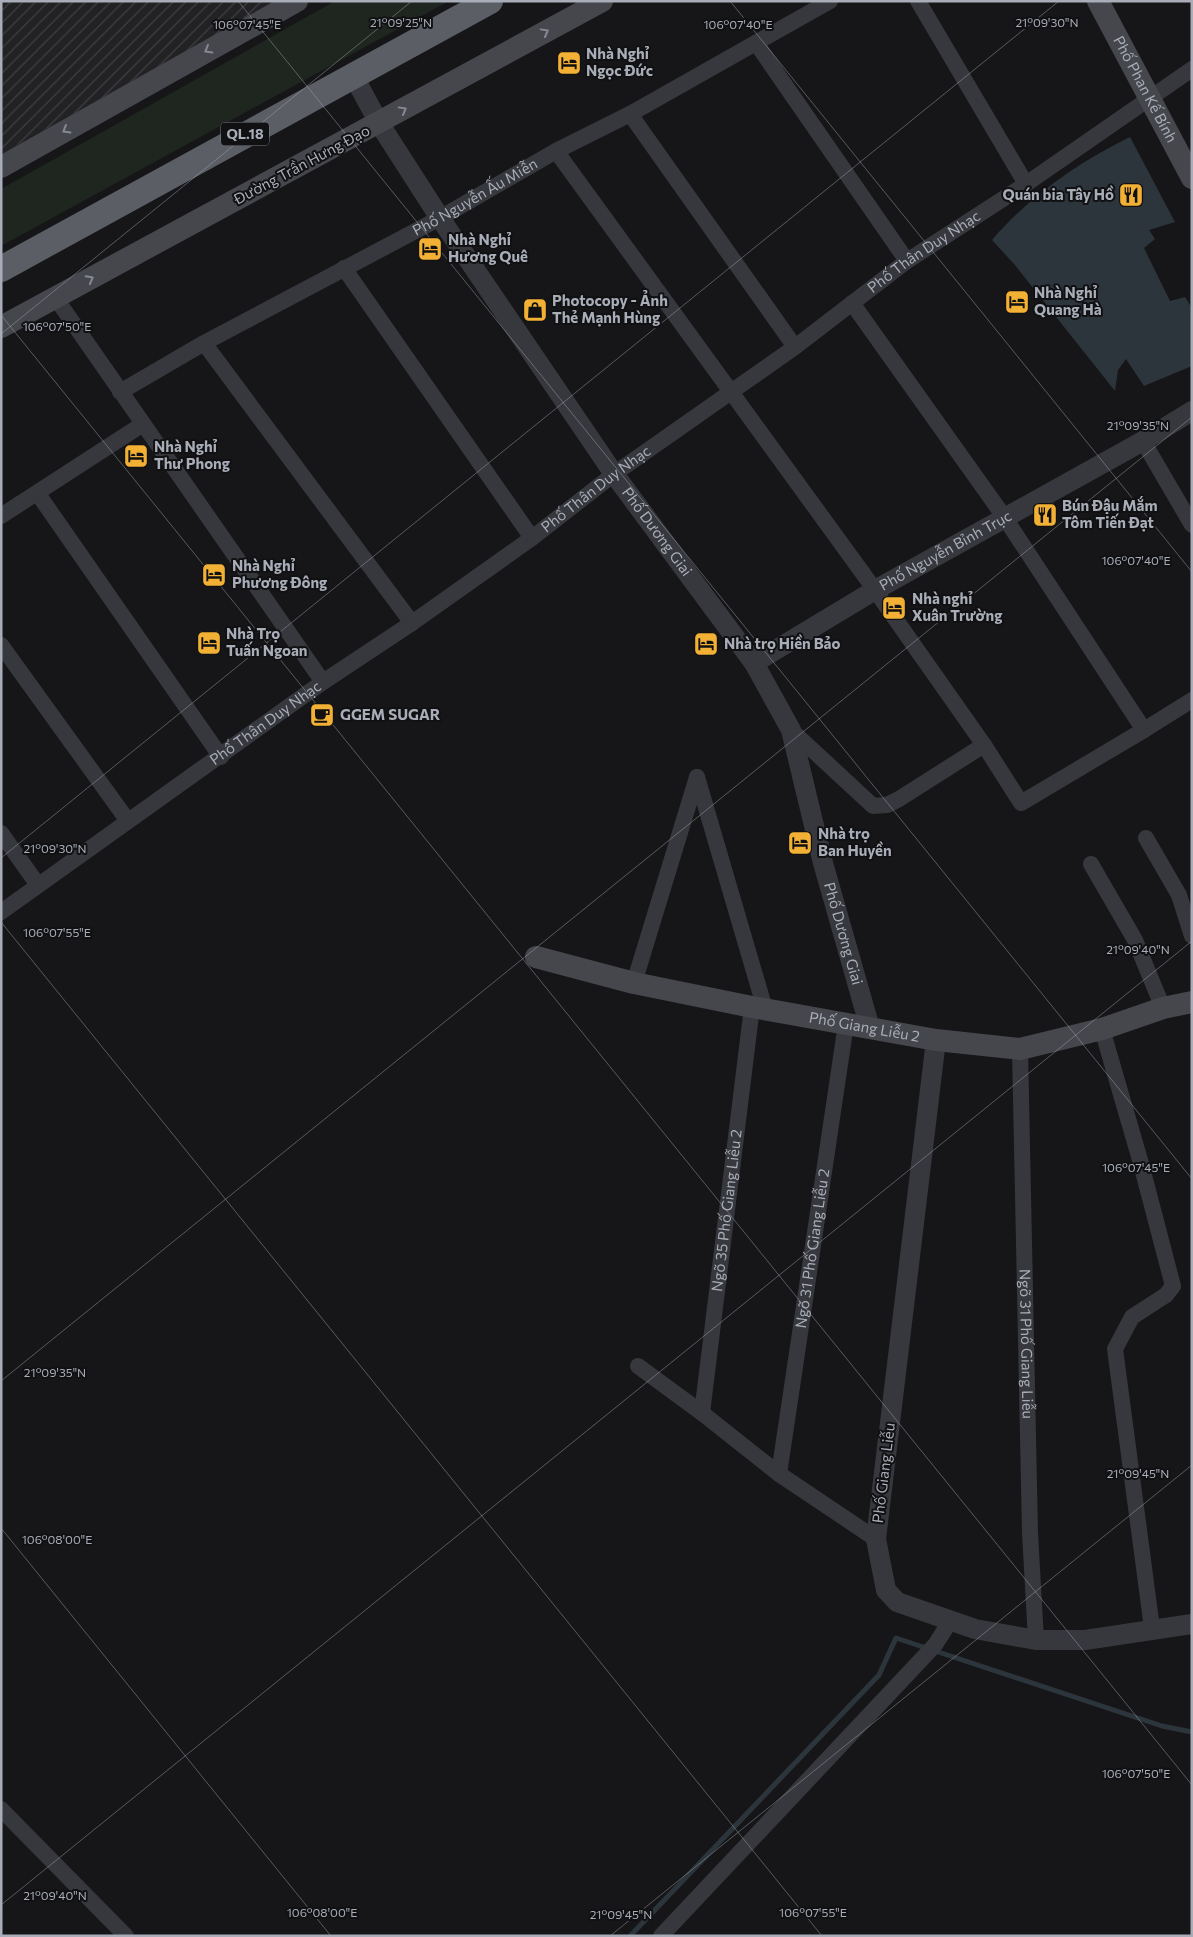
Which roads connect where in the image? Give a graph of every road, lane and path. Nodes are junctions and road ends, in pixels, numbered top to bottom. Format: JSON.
{"nodes":[{"id":1,"x":297,"y":1,"type":"edge"},
{"id":2,"x":490,"y":1,"type":"edge"},
{"id":3,"x":602,"y":1,"type":"edge"},
{"id":4,"x":830,"y":1,"type":"edge"},
{"id":5,"x":918,"y":1,"type":"edge"},
{"id":6,"x":1098,"y":1,"type":"edge"},
{"id":7,"x":756,"y":43,"type":"junction"},
{"id":8,"x":1192,"y":69,"type":"edge"},
{"id":9,"x":353,"y":75,"type":"junction"},
{"id":10,"x":1150,"y":97,"type":"junction"},
{"id":11,"x":630,"y":114,"type":"junction"},
{"id":12,"x":379,"y":123,"type":"junction"},
{"id":13,"x":556,"y":151,"type":"junction"},
{"id":14,"x":1,"y":167,"type":"edge"},
{"id":15,"x":1192,"y":178,"type":"edge"},
{"id":16,"x":1026,"y":184,"type":"junction"},
{"id":17,"x":440,"y":218,"type":"junction"},
{"id":18,"x":907,"y":261,"type":"junction"},
{"id":19,"x":1,"y":268,"type":"edge"},
{"id":20,"x":344,"y":268,"type":"junction"},
{"id":21,"x":55,"y":297,"type":"junction"},
{"id":22,"x":852,"y":302,"type":"junction"},
{"id":23,"x":1,"y":327,"type":"edge"},
{"id":24,"x":204,"y":343,"type":"junction"},
{"id":25,"x":795,"y":347,"type":"junction"},
{"id":26,"x":732,"y":391,"type":"junction"},
{"id":27,"x":120,"y":392,"type":"junction"},
{"id":28,"x":1192,"y":410,"type":"edge"},
{"id":29,"x":143,"y":424,"type":"junction"},
{"id":30,"x":1143,"y":440,"type":"junction"},
{"id":31,"x":614,"y":474,"type":"junction"},
{"id":32,"x":38,"y":494,"type":"junction"},
{"id":33,"x":1,"y":516,"type":"edge"},
{"id":34,"x":1005,"y":518,"type":"junction"},
{"id":35,"x":1192,"y":524,"type":"edge"},
{"id":36,"x":532,"y":538,"type":"junction"},
{"id":37,"x":875,"y":590,"type":"junction"},
{"id":38,"x":412,"y":623,"type":"junction"},
{"id":39,"x":1,"y":645,"type":"edge"},
{"id":40,"x":754,"y":662,"type":"junction"},
{"id":41,"x":323,"y":682,"type":"junction"},
{"id":42,"x":1192,"y":700,"type":"edge"},
{"id":43,"x":791,"y":730,"type":"junction"},
{"id":44,"x":1144,"y":730,"type":"junction"},
{"id":45,"x":984,"y":745,"type":"junction"},
{"id":46,"x":221,"y":757,"type":"junction"},
{"id":47,"x":128,"y":821,"type":"junction"},
{"id":48,"x":1,"y":833,"type":"edge"},
{"id":49,"x":1146,"y":838,"type":"dead end"},
{"id":50,"x":1091,"y":864,"type":"dead end"},
{"id":51,"x":38,"y":885,"type":"junction"},
{"id":52,"x":1,"y":912,"type":"edge"},
{"id":53,"x":1192,"y":936,"type":"edge"},
{"id":54,"x":536,"y":957,"type":"dead end"},
{"id":55,"x":634,"y":983,"type":"junction"},
{"id":56,"x":1191,"y":1006,"type":"edge"},
{"id":57,"x":758,"y":1008,"type":"junction"},
{"id":58,"x":1162,"y":1008,"type":"junction"},
{"id":59,"x":846,"y":1024,"type":"junction"},
{"id":60,"x":870,"y":1028,"type":"junction"},
{"id":61,"x":1102,"y":1029,"type":"junction"},
{"id":62,"x":936,"y":1040,"type":"junction"},
{"id":63,"x":1020,"y":1049,"type":"junction"},
{"id":64,"x":638,"y":1366,"type":"dead end"},
{"id":65,"x":702,"y":1413,"type":"junction"},
{"id":66,"x":779,"y":1474,"type":"junction"},
{"id":67,"x":876,"y":1540,"type":"junction"},
{"id":68,"x":951,"y":1620,"type":"junction"},
{"id":69,"x":1192,"y":1624,"type":"edge"},
{"id":70,"x":1152,"y":1628,"type":"junction"},
{"id":71,"x":1036,"y":1640,"type":"junction"},
{"id":72,"x":1,"y":1809,"type":"edge"},
{"id":73,"x":126,"y":1936,"type":"edge"},
{"id":74,"x":661,"y":1936,"type":"edge"}],
"edges":[{"from":1,"to":14,"type":"main road","one_way":true},
{"from":2,"to":9,"type":"highway","number":"QL.18"},
{"from":12,"to":3,"type":"main road","name":"Đường Trần Hưng Đạo","one_way":true},
{"from":4,"to":7,"type":"street","name":"Phố Nguyễn Ấu Miễn"},
{"from":5,"to":16,"type":"street"},
{"from":6,"to":10,"type":"main road","name":"Phố Phan Kế Bính"},
{"from":7,"to":11,"type":"street","name":"Phố Nguyễn Ấu Miễn"},
{"from":7,"to":18,"type":"street"},
{"from":8,"to":10,"type":"street","name":"Phố Thân Duy Nhạc"},
{"from":9,"to":12,"type":"street","name":"Phố Dương Giai"},
{"from":9,"to":19,"type":"highway","number":"QL.18"},
{"from":10,"to":15,"type":"main road","name":"Phố Phan Kế Bính"},
{"from":10,"to":16,"type":"street","name":"Phố Thân Duy Nhạc"},
{"from":11,"to":13,"type":"street","name":"Phố Nguyễn Ấu Miễn"},
{"from":11,"to":25,"type":"street"},
{"from":12,"to":17,"type":"street","name":"Phố Dương Giai"},
{"from":21,"to":12,"type":"main road","name":"Đường Trần Hưng Đạo","one_way":true},
{"from":13,"to":17,"type":"street","name":"Phố Nguyễn Ấu Miễn"},
{"from":13,"to":26,"type":"street"},
{"from":16,"to":18,"type":"street","name":"Phố Thân Duy Nhạc"},
{"from":17,"to":20,"type":"street","name":"Phố Nguyễn Ấu Miễn"},
{"from":17,"to":31,"type":"street","name":"Phố Dương Giai"},
{"from":18,"to":22,"type":"street","name":"Phố Thân Duy Nhạc"},
{"from":20,"to":24,"type":"street","name":"Phố Nguyễn Ấu Miễn"},
{"from":20,"to":36,"type":"street"},
{"from":21,"to":23,"type":"main road","name":"Đường Trần Hưng Đạo"},
{"from":21,"to":27,"type":"street"},
{"from":22,"to":25,"type":"street","name":"Phố Thân Duy Nhạc"},
{"from":22,"to":34,"type":"street"},
{"from":24,"to":27,"type":"street","name":"Phố Nguyễn Ấu Miễn"},
{"from":24,"to":38,"type":"street"},
{"from":25,"to":26,"type":"street","name":"Phố Thân Duy Nhạc"},
{"from":26,"to":31,"type":"street","name":"Phố Thân Duy Nhạc"},
{"from":26,"to":37,"type":"street"},
{"from":27,"to":29,"type":"street"},
{"from":28,"to":30,"type":"street","name":"Phố Nguyễn Bỉnh Trục"},
{"from":29,"to":32,"type":"street"},
{"from":29,"to":41,"type":"street"},
{"from":30,"to":34,"type":"street","name":"Phố Nguyễn Bỉnh Trục"},
{"from":30,"to":35,"type":"street"},
{"from":31,"to":36,"type":"street","name":"Phố Thân Duy Nhạc"},
{"from":31,"to":40,"type":"street","name":"Phố Dương Giai"},
{"from":32,"to":33,"type":"street"},
{"from":32,"to":46,"type":"street"},
{"from":34,"to":37,"type":"street","name":"Phố Nguyễn Bỉnh Trục"},
{"from":34,"to":44,"type":"street"},
{"from":36,"to":38,"type":"street","name":"Phố Thân Duy Nhạc"},
{"from":37,"to":40,"type":"street","name":"Phố Nguyễn Bỉnh Trục"},
{"from":37,"to":45,"type":"street"},
{"from":38,"to":41,"type":"street","name":"Phố Thân Duy Nhạc"},
{"from":39,"to":47,"type":"street"},
{"from":40,"to":43,"type":"street","name":"Phố Dương Giai"},
{"from":41,"to":46,"type":"street","name":"Phố Thân Duy Nhạc"},
{"from":42,"to":44,"type":"street"},
{"from":43,"to":45,"type":"street"},
{"from":43,"to":60,"type":"street","name":"Phố Dương Giai"},
{"from":44,"to":45,"type":"street"},
{"from":46,"to":47,"type":"street","name":"Phố Thân Duy Nhạc"},
{"from":47,"to":51,"type":"street","name":"Phố Thân Duy Nhạc"},
{"from":48,"to":51,"type":"street"},
{"from":49,"to":53,"type":"street"},
{"from":50,"to":58,"type":"street"},
{"from":51,"to":52,"type":"street","name":"Phố Thân Duy Nhạc"},
{"from":54,"to":55,"type":"main road","name":"Phố Giang Liễu 2"},
{"from":55,"to":57,"type":"main road","name":"Phố Giang Liễu 2"},
{"from":55,"to":57,"type":"street"},
{"from":56,"to":58,"type":"main road","name":"Phố Giang Liễu 2"},
{"from":57,"to":59,"type":"main road","name":"Phố Giang Liễu 2"},
{"from":57,"to":65,"type":"street","name":"Ngõ 35 Phố Giang Liễu 2"},
{"from":58,"to":61,"type":"main road","name":"Phố Giang Liễu 2"},
{"from":59,"to":60,"type":"main road","name":"Phố Giang Liễu 2"},
{"from":59,"to":66,"type":"street","name":"Ngõ 31 Phố Giang Liễu 2"},
{"from":60,"to":62,"type":"main road","name":"Phố Giang Liễu 2"},
{"from":61,"to":63,"type":"main road","name":"Phố Giang Liễu 2"},
{"from":61,"to":70,"type":"street"},
{"from":62,"to":63,"type":"main road","name":"Phố Giang Liễu 2"},
{"from":62,"to":67,"type":"street","name":"Phố Giang Liễu"},
{"from":63,"to":71,"type":"street","name":"Ngõ 31 Phố Giang Liễu"},
{"from":64,"to":65,"type":"street"},
{"from":65,"to":66,"type":"street"},
{"from":66,"to":67,"type":"street"},
{"from":67,"to":68,"type":"street","name":"Phố Giang Liễu"},
{"from":68,"to":71,"type":"street","name":"Phố Giang Liễu"},
{"from":68,"to":74,"type":"street"},
{"from":69,"to":70,"type":"street","name":"Phố Giang Liễu"},
{"from":70,"to":71,"type":"street","name":"Phố Giang Liễu"},
{"from":72,"to":73,"type":"street"}]}
